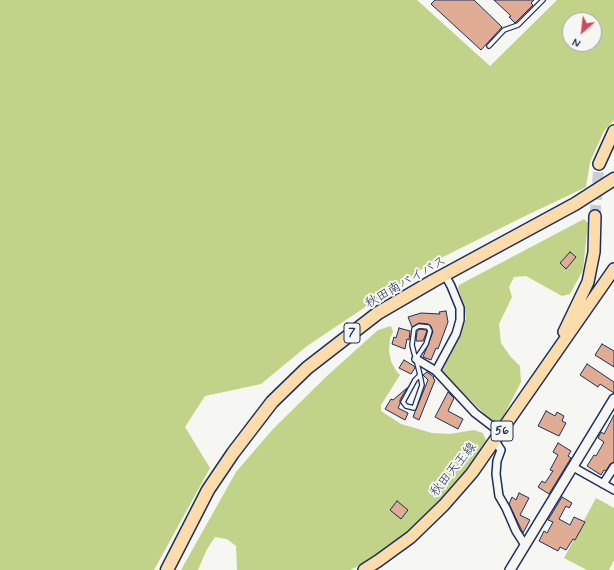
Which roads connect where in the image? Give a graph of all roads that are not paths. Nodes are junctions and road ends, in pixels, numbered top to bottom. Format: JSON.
{"nodes":[{"id":1,"x":543,"y":0,"type":"edge"},
{"id":2,"x":489,"y":46,"type":"dead end"},
{"id":3,"x":614,"y":131,"type":"edge"},
{"id":4,"x":599,"y":164,"type":"tunnel mouth"},
{"id":5,"x":614,"y":179,"type":"edge"},
{"id":6,"x":614,"y":188,"type":"edge"},
{"id":7,"x":575,"y":204,"type":"junction"},
{"id":8,"x":595,"y":216,"type":"tunnel mouth"},
{"id":9,"x":614,"y":269,"type":"edge"},
{"id":10,"x":445,"y":275,"type":"junction"},
{"id":11,"x":416,"y":359,"type":"junction"},
{"id":12,"x":548,"y":365,"type":"junction"},
{"id":13,"x":436,"y":371,"type":"junction"},
{"id":14,"x":420,"y":375,"type":"junction"},
{"id":15,"x":614,"y":400,"type":"edge"},
{"id":16,"x":498,"y":437,"type":"junction"},
{"id":17,"x":573,"y":466,"type":"junction"},
{"id":18,"x":614,"y":467,"type":"edge"},
{"id":19,"x":603,"y":484,"type":"junction"},
{"id":20,"x":614,"y":490,"type":"edge"},
{"id":21,"x":525,"y":545,"type":"junction"},
{"id":22,"x":167,"y":570,"type":"edge"},
{"id":23,"x":364,"y":570,"type":"edge"},
{"id":24,"x":510,"y":570,"type":"edge"}],
"edges":[{"from":1,"to":2,"type":"lane"},
{"from":3,"to":4,"type":"main road"},
{"from":5,"to":7,"type":"highway","name":"秋田南バイパス","number":"7"},
{"from":6,"to":7,"type":"highway"},
{"from":7,"to":10,"type":"highway","name":"秋田南バイパス","number":"7"},
{"from":8,"to":12,"type":"main road"},
{"from":9,"to":12,"type":"main road","name":"秋田天王線","number":"56"},
{"from":10,"to":13,"type":"street"},
{"from":10,"to":22,"type":"highway","name":"秋田南バイパス","number":"7"},
{"from":11,"to":11,"type":"lane"},
{"from":11,"to":13,"type":"street"},
{"from":11,"to":14,"type":"lane"},
{"from":12,"to":16,"type":"main road","name":"秋田天王線","number":"56"},
{"from":13,"to":16,"type":"street"},
{"from":14,"to":14,"type":"lane"},
{"from":15,"to":17,"type":"street"},
{"from":16,"to":21,"type":"street"},
{"from":16,"to":23,"type":"main road","name":"秋田天王線","number":"56"},
{"from":17,"to":19,"type":"street"},
{"from":17,"to":21,"type":"street"},
{"from":18,"to":19,"type":"street"},
{"from":19,"to":20,"type":"street"},
{"from":21,"to":24,"type":"street"}]}
